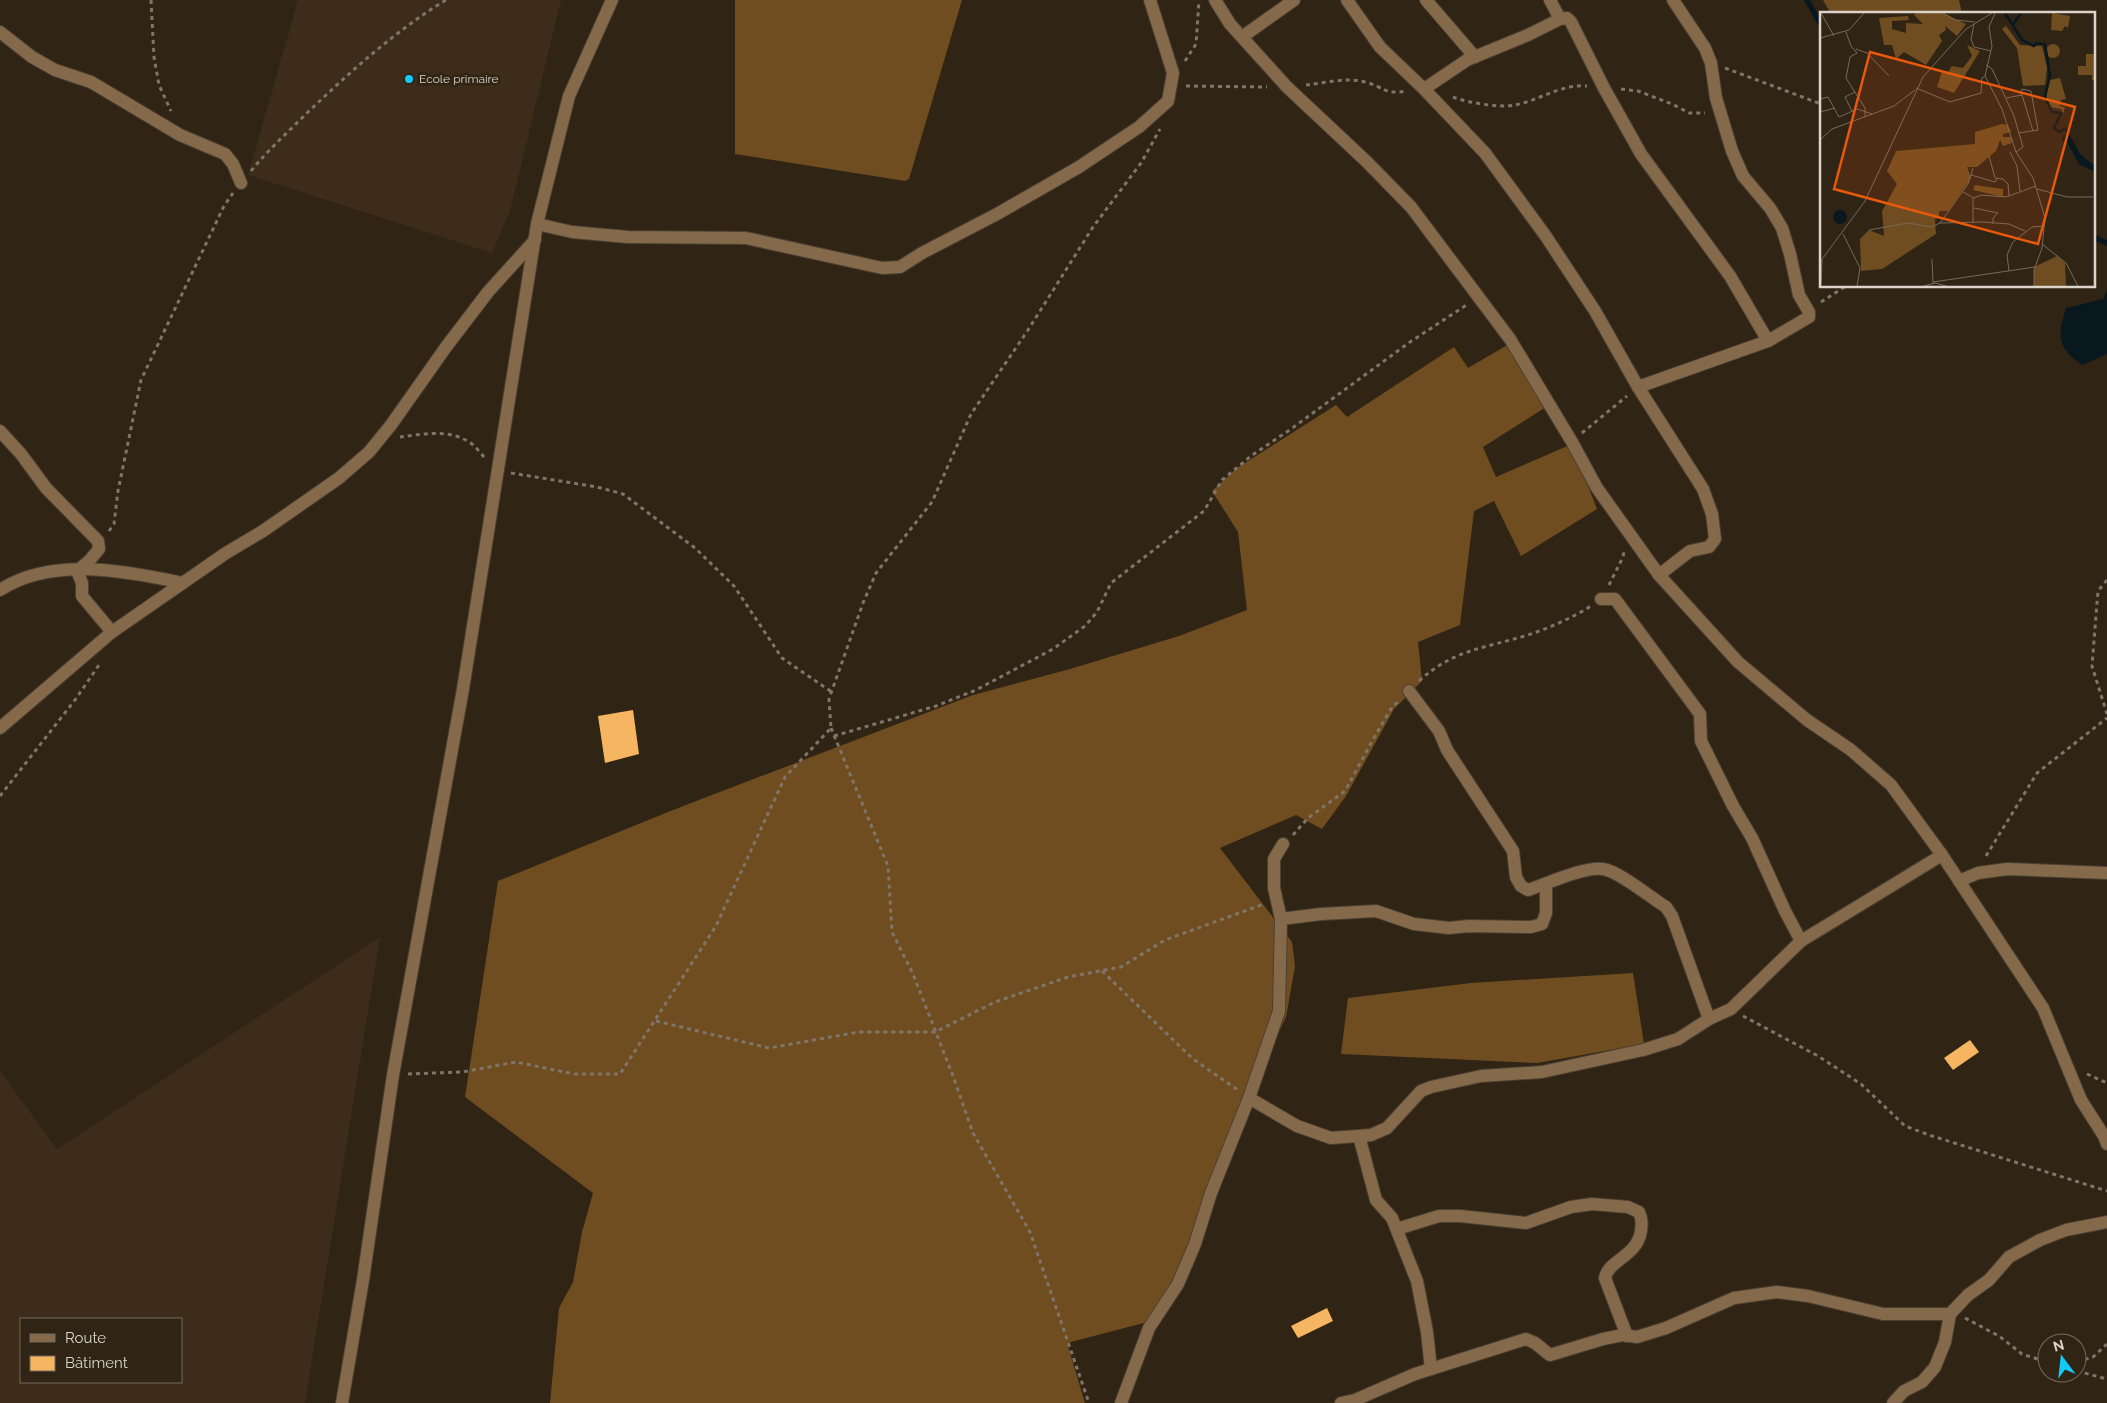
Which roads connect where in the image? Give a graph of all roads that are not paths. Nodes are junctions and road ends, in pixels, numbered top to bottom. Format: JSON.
{"nodes":[{"id":1,"x":612,"y":0,"type":"edge"},
{"id":2,"x":1150,"y":0,"type":"edge"},
{"id":3,"x":1215,"y":0,"type":"edge"},
{"id":4,"x":1294,"y":0,"type":"edge"},
{"id":5,"x":1347,"y":0,"type":"edge"},
{"id":6,"x":1426,"y":0,"type":"edge"},
{"id":7,"x":1550,"y":0,"type":"edge"},
{"id":8,"x":1673,"y":0,"type":"edge"},
{"id":9,"x":1560,"y":19,"type":"junction"},
{"id":10,"x":0,"y":32,"type":"edge"},
{"id":11,"x":1242,"y":37,"type":"junction"},
{"id":12,"x":1474,"y":57,"type":"junction"},
{"id":13,"x":1424,"y":89,"type":"junction"},
{"id":14,"x":241,"y":183,"type":"road end"},
{"id":15,"x":537,"y":224,"type":"junction"},
{"id":16,"x":535,"y":240,"type":"junction"},
{"id":17,"x":1768,"y":341,"type":"junction"},
{"id":18,"x":1638,"y":388,"type":"junction"},
{"id":19,"x":0,"y":431,"type":"edge"},
{"id":20,"x":77,"y":571,"type":"junction"},
{"id":21,"x":1659,"y":575,"type":"junction"},
{"id":22,"x":183,"y":583,"type":"junction"},
{"id":23,"x":0,"y":590,"type":"edge"},
{"id":24,"x":1601,"y":599,"type":"road end"},
{"id":25,"x":112,"y":632,"type":"junction"},
{"id":26,"x":1409,"y":691,"type":"road end"},
{"id":27,"x":0,"y":728,"type":"edge"},
{"id":28,"x":1284,"y":844,"type":"road end"},
{"id":29,"x":1942,"y":855,"type":"junction"},
{"id":30,"x":2107,"y":873,"type":"edge"},
{"id":31,"x":1959,"y":881,"type":"junction"},
{"id":32,"x":1546,"y":884,"type":"junction"},
{"id":33,"x":1281,"y":919,"type":"junction"},
{"id":34,"x":1801,"y":940,"type":"junction"},
{"id":35,"x":1709,"y":1019,"type":"junction"},
{"id":36,"x":1249,"y":1098,"type":"junction"},
{"id":37,"x":1359,"y":1136,"type":"junction"},
{"id":38,"x":2107,"y":1144,"type":"edge"},
{"id":39,"x":2107,"y":1222,"type":"edge"},
{"id":40,"x":1397,"y":1229,"type":"junction"},
{"id":41,"x":1950,"y":1314,"type":"junction"},
{"id":42,"x":1627,"y":1336,"type":"junction"},
{"id":43,"x":1431,"y":1370,"type":"junction"},
{"id":44,"x":342,"y":1403,"type":"edge"},
{"id":45,"x":1121,"y":1403,"type":"edge"},
{"id":46,"x":1341,"y":1403,"type":"edge"},
{"id":47,"x":1893,"y":1403,"type":"edge"}],
"edges":[{"from":1,"to":15,"type":"street"},
{"from":2,"to":15,"type":"street"},
{"from":3,"to":11,"type":"street"},
{"from":4,"to":11,"type":"street"},
{"from":5,"to":13,"type":"street"},
{"from":6,"to":12,"type":"street"},
{"from":7,"to":9,"type":"street"},
{"from":8,"to":17,"type":"street"},
{"from":9,"to":12,"type":"street"},
{"from":9,"to":17,"type":"street"},
{"from":10,"to":14,"type":"street"},
{"from":11,"to":21,"type":"street"},
{"from":12,"to":13,"type":"street"},
{"from":13,"to":18,"type":"street"},
{"from":15,"to":16,"type":"street"},
{"from":16,"to":22,"type":"street"},
{"from":16,"to":44,"type":"street"},
{"from":17,"to":18,"type":"street"},
{"from":18,"to":21,"type":"street"},
{"from":19,"to":20,"type":"street"},
{"from":20,"to":22,"type":"street"},
{"from":20,"to":23,"type":"street"},
{"from":20,"to":25,"type":"street"},
{"from":21,"to":29,"type":"street"},
{"from":22,"to":25,"type":"street"},
{"from":24,"to":34,"type":"street"},
{"from":25,"to":27,"type":"street"},
{"from":26,"to":32,"type":"street"},
{"from":28,"to":33,"type":"street"},
{"from":29,"to":31,"type":"street"},
{"from":29,"to":34,"type":"street"},
{"from":30,"to":31,"type":"street"},
{"from":31,"to":38,"type":"street"},
{"from":32,"to":33,"type":"street"},
{"from":32,"to":35,"type":"street"},
{"from":33,"to":36,"type":"street"},
{"from":34,"to":35,"type":"street"},
{"from":35,"to":37,"type":"street"},
{"from":36,"to":37,"type":"street"},
{"from":36,"to":45,"type":"street"},
{"from":37,"to":40,"type":"street"},
{"from":39,"to":41,"type":"street"},
{"from":40,"to":42,"type":"street"},
{"from":40,"to":43,"type":"street"},
{"from":41,"to":42,"type":"street"},
{"from":41,"to":47,"type":"street"},
{"from":42,"to":43,"type":"street"},
{"from":43,"to":46,"type":"street"}]}
